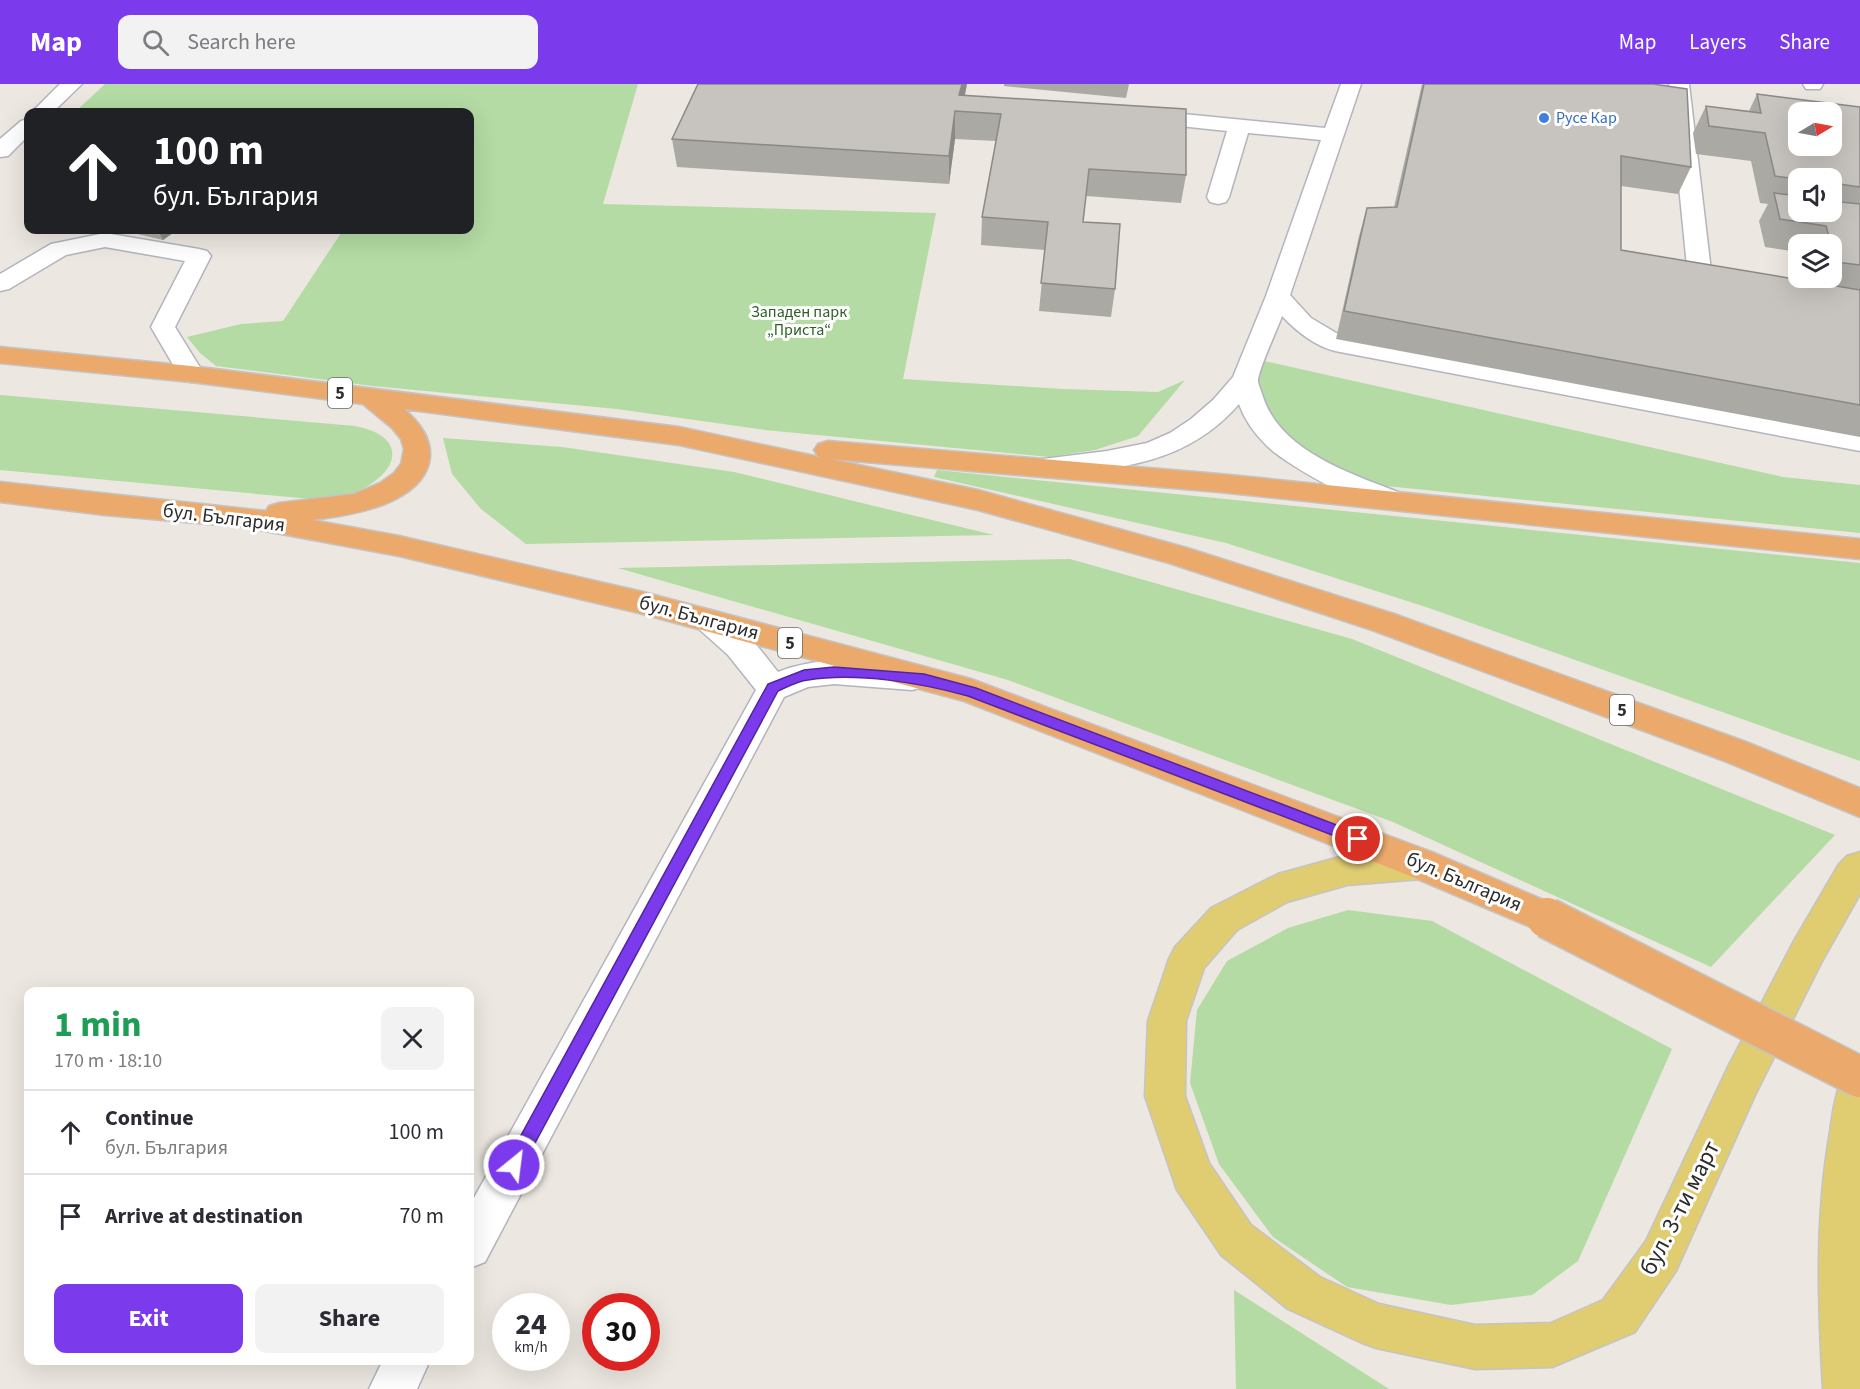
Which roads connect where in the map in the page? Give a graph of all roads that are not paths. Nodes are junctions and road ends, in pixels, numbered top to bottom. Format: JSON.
{"nodes":[{"id":1,"x":72,"y":84,"type":"edge"},
{"id":2,"x":1351,"y":84,"type":"edge"},
{"id":3,"x":1678,"y":84,"type":"edge"},
{"id":4,"x":46,"y":108,"type":"edge"},
{"id":5,"x":1121,"y":114,"type":"edge"},
{"id":6,"x":1239,"y":126,"type":"junction"},
{"id":7,"x":24,"y":129,"type":"edge"},
{"id":8,"x":1333,"y":135,"type":"junction"},
{"id":9,"x":0,"y":152,"type":"edge"},
{"id":10,"x":1218,"y":197,"type":"dead end"},
{"id":11,"x":0,"y":284,"type":"edge"},
{"id":12,"x":1757,"y":285,"type":"edge"},
{"id":13,"x":1278,"y":296,"type":"junction"},
{"id":14,"x":0,"y":355,"type":"edge"},
{"id":15,"x":191,"y":374,"type":"junction"},
{"id":16,"x":1245,"y":380,"type":"junction"},
{"id":17,"x":372,"y":398,"type":"junction"},
{"id":18,"x":679,"y":436,"type":"junction"},
{"id":19,"x":1860,"y":442,"type":"edge"},
{"id":20,"x":1028,"y":468,"type":"junction"},
{"id":21,"x":0,"y":492,"type":"edge"},
{"id":22,"x":1393,"y":501,"type":"junction"},
{"id":23,"x":244,"y":517,"type":"junction"},
{"id":24,"x":1860,"y":549,"type":"edge"},
{"id":25,"x":710,"y":621,"type":"junction"},
{"id":26,"x":924,"y":679,"type":"junction"},
{"id":27,"x":773,"y":688,"type":"junction"},
{"id":28,"x":1860,"y":803,"type":"edge"},
{"id":29,"x":1421,"y":864,"type":"junction"},
{"id":30,"x":1860,"y":867,"type":"edge"},
{"id":31,"x":1860,"y":1077,"type":"edge"},
{"id":32,"x":1860,"y":1083,"type":"edge"},
{"id":33,"x":474,"y":1239,"type":"edge"},
{"id":34,"x":405,"y":1365,"type":"edge"},
{"id":35,"x":392,"y":1389,"type":"edge"},
{"id":36,"x":1846,"y":1389,"type":"edge"}],
"edges":[{"from":1,"to":4,"type":"street"},
{"from":2,"to":8,"type":"street"},
{"from":3,"to":12,"type":"street"},
{"from":5,"to":6,"type":"street"},
{"from":6,"to":8,"type":"street"},
{"from":6,"to":10,"type":"street"},
{"from":7,"to":9,"type":"street"},
{"from":8,"to":13,"type":"street"},
{"from":11,"to":15,"type":"street"},
{"from":13,"to":16,"type":"street"},
{"from":13,"to":19,"type":"street"},
{"from":14,"to":15,"type":"highway","number":"5"},
{"from":15,"to":17,"type":"highway","number":"5"},
{"from":16,"to":20,"type":"street"},
{"from":16,"to":22,"type":"street"},
{"from":17,"to":18,"type":"highway","number":"5"},
{"from":17,"to":23,"type":"highway"},
{"from":18,"to":20,"type":"highway"},
{"from":18,"to":28,"type":"highway","number":"5"},
{"from":20,"to":22,"type":"highway"},
{"from":21,"to":23,"type":"highway","name":"бул. България","number":"5"},
{"from":22,"to":24,"type":"highway"},
{"from":23,"to":25,"type":"highway","name":"бул. България","number":"5"},
{"from":25,"to":26,"type":"highway","name":"бул. България","number":"5"},
{"from":25,"to":27,"type":"street"},
{"from":26,"to":27,"type":"street"},
{"from":26,"to":29,"type":"highway","name":"бул. България","number":"5"},
{"from":27,"to":33,"type":"street"},
{"from":29,"to":30,"type":"main road","name":"бул. 3-ти март"},
{"from":29,"to":31,"type":"highway","name":"бул. България","number":"5","bridge":true},
{"from":32,"to":36,"type":"main road"},
{"from":34,"to":35,"type":"street"}]}
